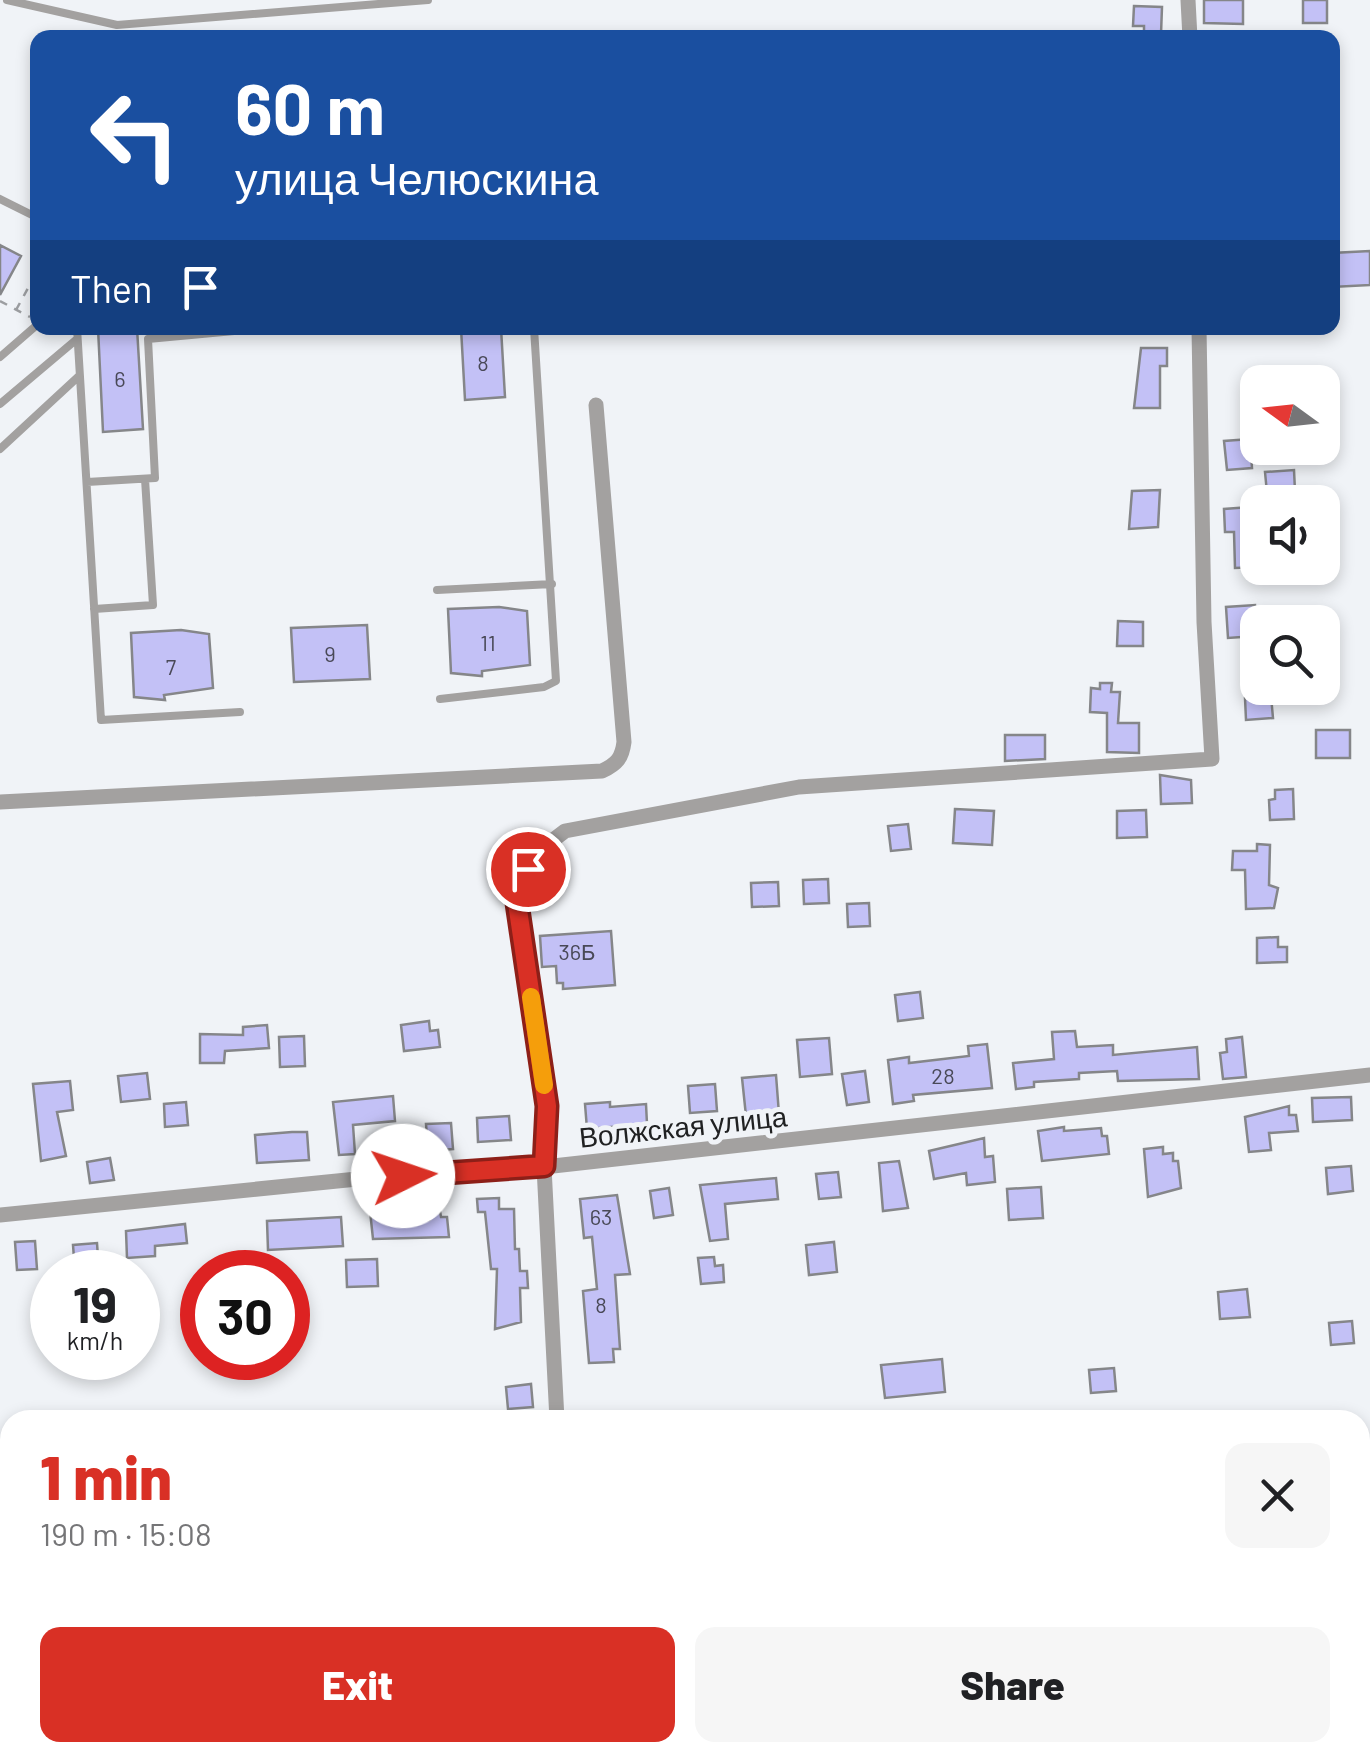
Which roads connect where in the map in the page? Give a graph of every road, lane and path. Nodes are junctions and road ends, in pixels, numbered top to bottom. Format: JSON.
{"nodes":[{"id":1,"x":7,"y":0,"type":"edge"},
{"id":2,"x":428,"y":0,"type":"edge"},
{"id":3,"x":1188,"y":0,"type":"edge"},
{"id":4,"x":1190,"y":30,"type":"edge"},
{"id":5,"x":0,"y":198,"type":"edge"},
{"id":6,"x":30,"y":214,"type":"edge"},
{"id":7,"x":30,"y":285,"type":"edge"},
{"id":8,"x":0,"y":301,"type":"edge"},
{"id":9,"x":16,"y":310,"type":"junction"},
{"id":10,"x":30,"y":318,"type":"edge"},
{"id":11,"x":30,"y":329,"type":"edge"},
{"id":12,"x":78,"y":335,"type":"edge"},
{"id":13,"x":183,"y":335,"type":"edge"},
{"id":14,"x":534,"y":335,"type":"edge"},
{"id":15,"x":1199,"y":335,"type":"edge"},
{"id":16,"x":78,"y":339,"type":"junction"},
{"id":17,"x":0,"y":357,"type":"edge"},
{"id":18,"x":79,"y":376,"type":"junction"},
{"id":19,"x":0,"y":404,"type":"edge"},
{"id":20,"x":596,"y":405,"type":"dead end"},
{"id":21,"x":0,"y":448,"type":"edge"},
{"id":22,"x":145,"y":479,"type":"dead end"},
{"id":23,"x":86,"y":482,"type":"junction"},
{"id":24,"x":552,"y":584,"type":"junction"},
{"id":25,"x":437,"y":590,"type":"dead end"},
{"id":26,"x":94,"y":609,"type":"junction"},
{"id":27,"x":440,"y":699,"type":"dead end"},
{"id":28,"x":240,"y":712,"type":"dead end"},
{"id":29,"x":0,"y":802,"type":"edge"},
{"id":30,"x":1370,"y":1075,"type":"edge"},
{"id":31,"x":544,"y":1166,"type":"junction"},
{"id":32,"x":0,"y":1215,"type":"edge"},
{"id":33,"x":556,"y":1410,"type":"edge"}],
"edges":[{"from":1,"to":2,"type":"lane"},
{"from":3,"to":4,"type":"street"},
{"from":5,"to":6,"type":"lane"},
{"from":7,"to":9,"type":"path"},
{"from":8,"to":9,"type":"path"},
{"from":9,"to":10,"type":"path"},
{"from":11,"to":17,"type":"lane"},
{"from":12,"to":16,"type":"lane"},
{"from":13,"to":23,"type":"lane"},
{"from":14,"to":24,"type":"lane"},
{"from":15,"to":31,"type":"street"},
{"from":16,"to":18,"type":"lane"},
{"from":16,"to":19,"type":"lane"},
{"from":18,"to":21,"type":"lane"},
{"from":18,"to":23,"type":"lane"},
{"from":20,"to":29,"type":"street"},
{"from":22,"to":26,"type":"lane"},
{"from":23,"to":26,"type":"lane"},
{"from":24,"to":25,"type":"lane"},
{"from":24,"to":27,"type":"lane"},
{"from":26,"to":28,"type":"lane"},
{"from":30,"to":31,"type":"street","name":"Волжская улица"},
{"from":31,"to":32,"type":"street","name":"Волжская улица"},
{"from":31,"to":33,"type":"street"}]}
